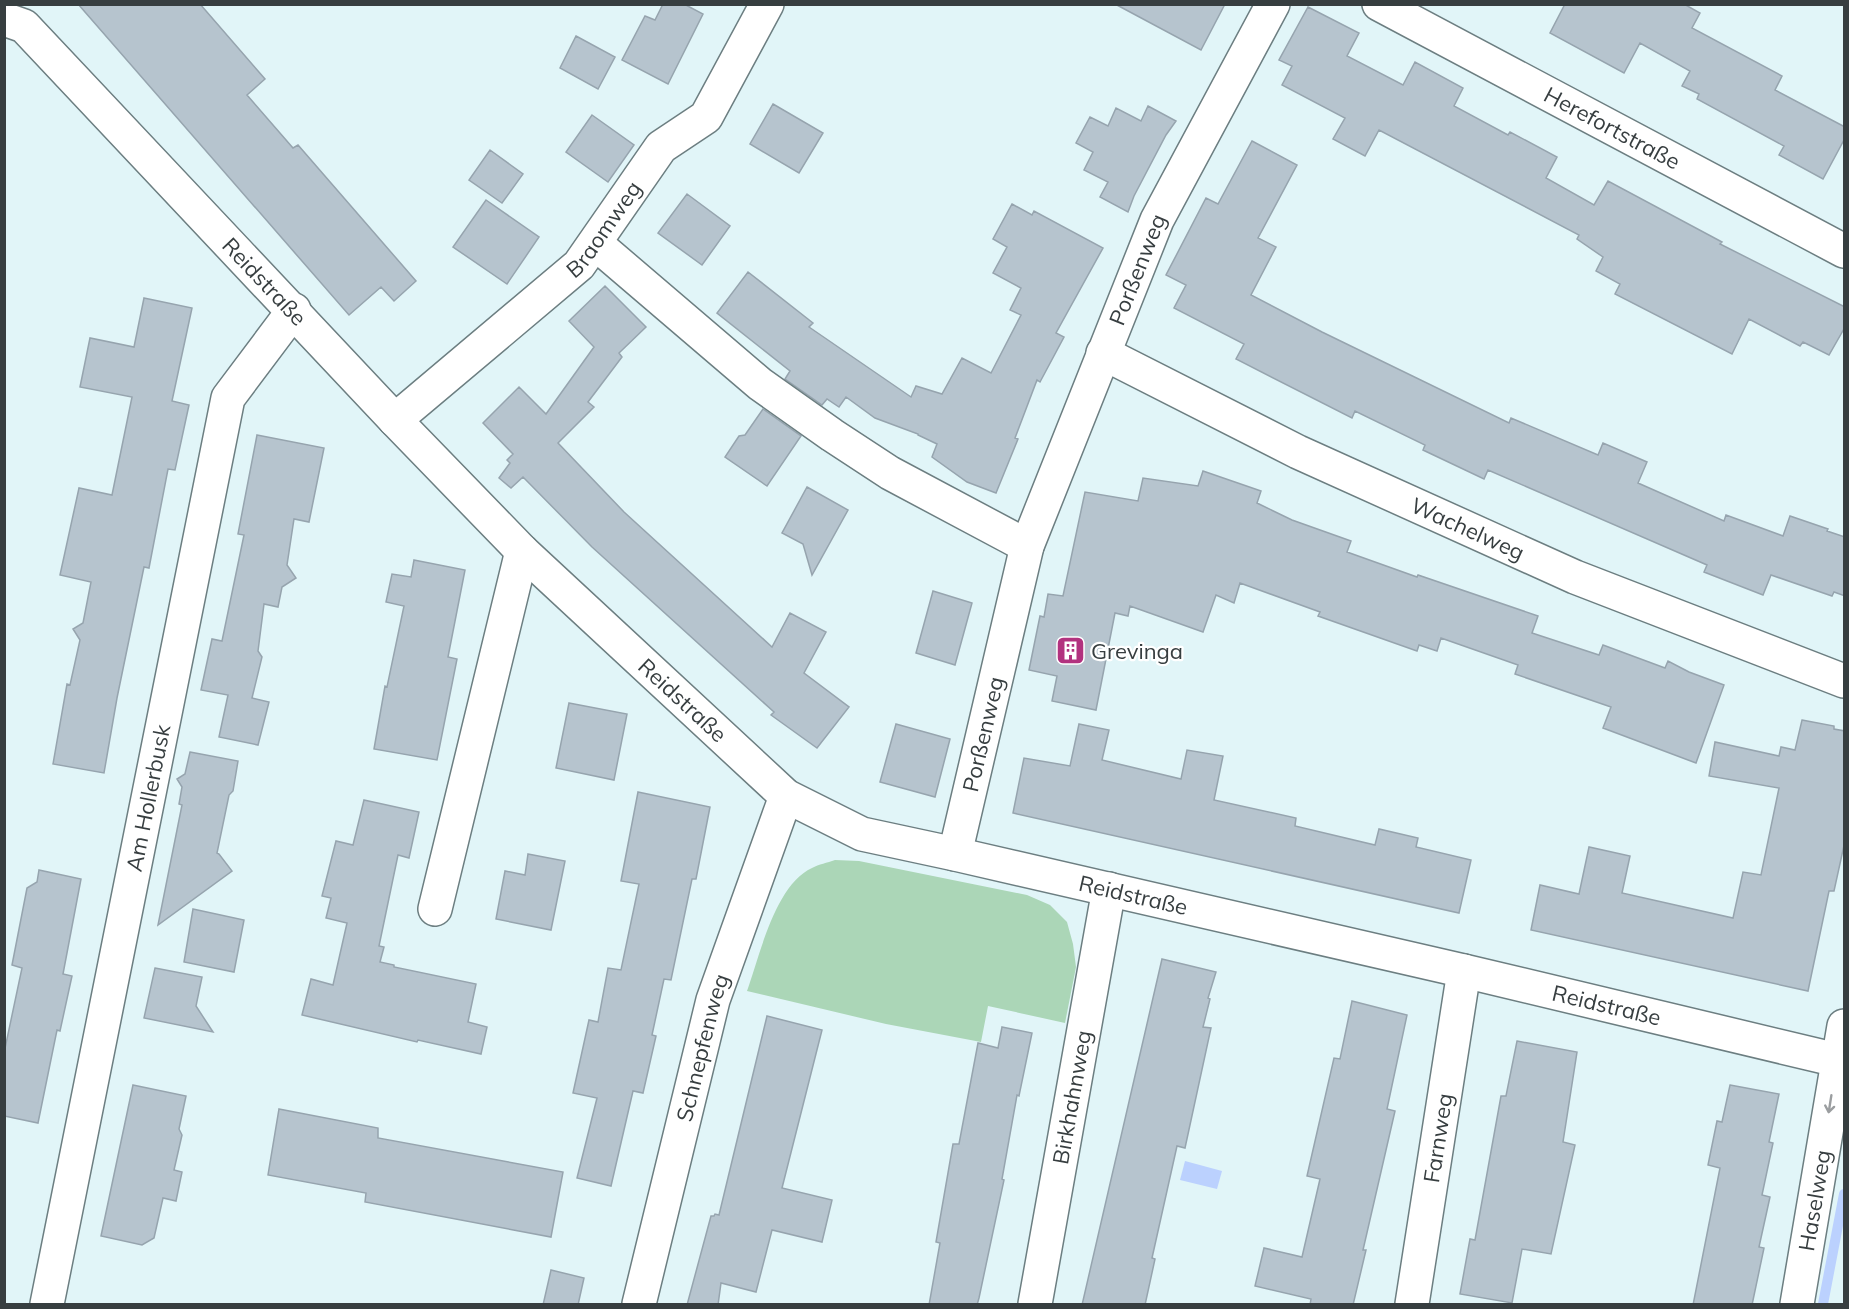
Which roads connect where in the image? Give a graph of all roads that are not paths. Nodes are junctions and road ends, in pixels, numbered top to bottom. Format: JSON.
{"nodes":[{"id":1,"x":767,"y":4,"type":"edge"},
{"id":2,"x":1273,"y":4,"type":"edge"},
{"id":3,"x":1379,"y":4,"type":"edge"},
{"id":4,"x":4,"y":19,"type":"edge"},
{"id":5,"x":595,"y":243,"type":"junction"},
{"id":6,"x":1845,"y":251,"type":"edge"},
{"id":7,"x":294,"y":310,"type":"junction"},
{"id":8,"x":1103,"y":352,"type":"junction"},
{"id":9,"x":395,"y":420,"type":"junction"},
{"id":10,"x":1026,"y":546,"type":"junction"},
{"id":11,"x":522,"y":550,"type":"junction"},
{"id":12,"x":1845,"y":681,"type":"edge"},
{"id":13,"x":786,"y":796,"type":"junction"},
{"id":14,"x":955,"y":854,"type":"junction"},
{"id":15,"x":1109,"y":889,"type":"junction"},
{"id":16,"x":435,"y":909,"type":"dead end"},
{"id":17,"x":1464,"y":970,"type":"junction"},
{"id":18,"x":1845,"y":1026,"type":"edge"},
{"id":19,"x":1838,"y":1060,"type":"junction"},
{"id":20,"x":47,"y":1305,"type":"edge"},
{"id":21,"x":639,"y":1305,"type":"edge"},
{"id":22,"x":1035,"y":1305,"type":"edge"},
{"id":23,"x":1412,"y":1305,"type":"edge"},
{"id":24,"x":1797,"y":1305,"type":"edge"}],
"edges":[{"from":1,"to":5,"type":"street","name":"Braomweg"},
{"from":2,"to":8,"type":"street","name":"Porßenweg"},
{"from":3,"to":6,"type":"street","name":"Herefortstraße"},
{"from":4,"to":7,"type":"street","name":"Reidstraße"},
{"from":5,"to":9,"type":"street","name":"Braomweg"},
{"from":5,"to":10,"type":"street"},
{"from":7,"to":9,"type":"street","name":"Reidstraße"},
{"from":7,"to":20,"type":"street","name":"Am Hollerbusk"},
{"from":8,"to":10,"type":"street","name":"Porßenweg"},
{"from":8,"to":12,"type":"street","name":"Wachelweg"},
{"from":9,"to":11,"type":"street","name":"Reidstraße"},
{"from":10,"to":14,"type":"street","name":"Porßenweg"},
{"from":11,"to":13,"type":"street","name":"Reidstraße"},
{"from":11,"to":16,"type":"street"},
{"from":13,"to":14,"type":"street","name":"Reidstraße"},
{"from":13,"to":21,"type":"street","name":"Schnepfenweg"},
{"from":14,"to":15,"type":"street","name":"Reidstraße"},
{"from":15,"to":17,"type":"street","name":"Reidstraße"},
{"from":15,"to":22,"type":"street","name":"Birkhahnweg"},
{"from":17,"to":19,"type":"street","name":"Reidstraße"},
{"from":17,"to":23,"type":"street","name":"Farnweg"},
{"from":18,"to":19,"type":"street","name":"Haselweg"},
{"from":19,"to":24,"type":"street","name":"Haselweg","one_way":true}]}
